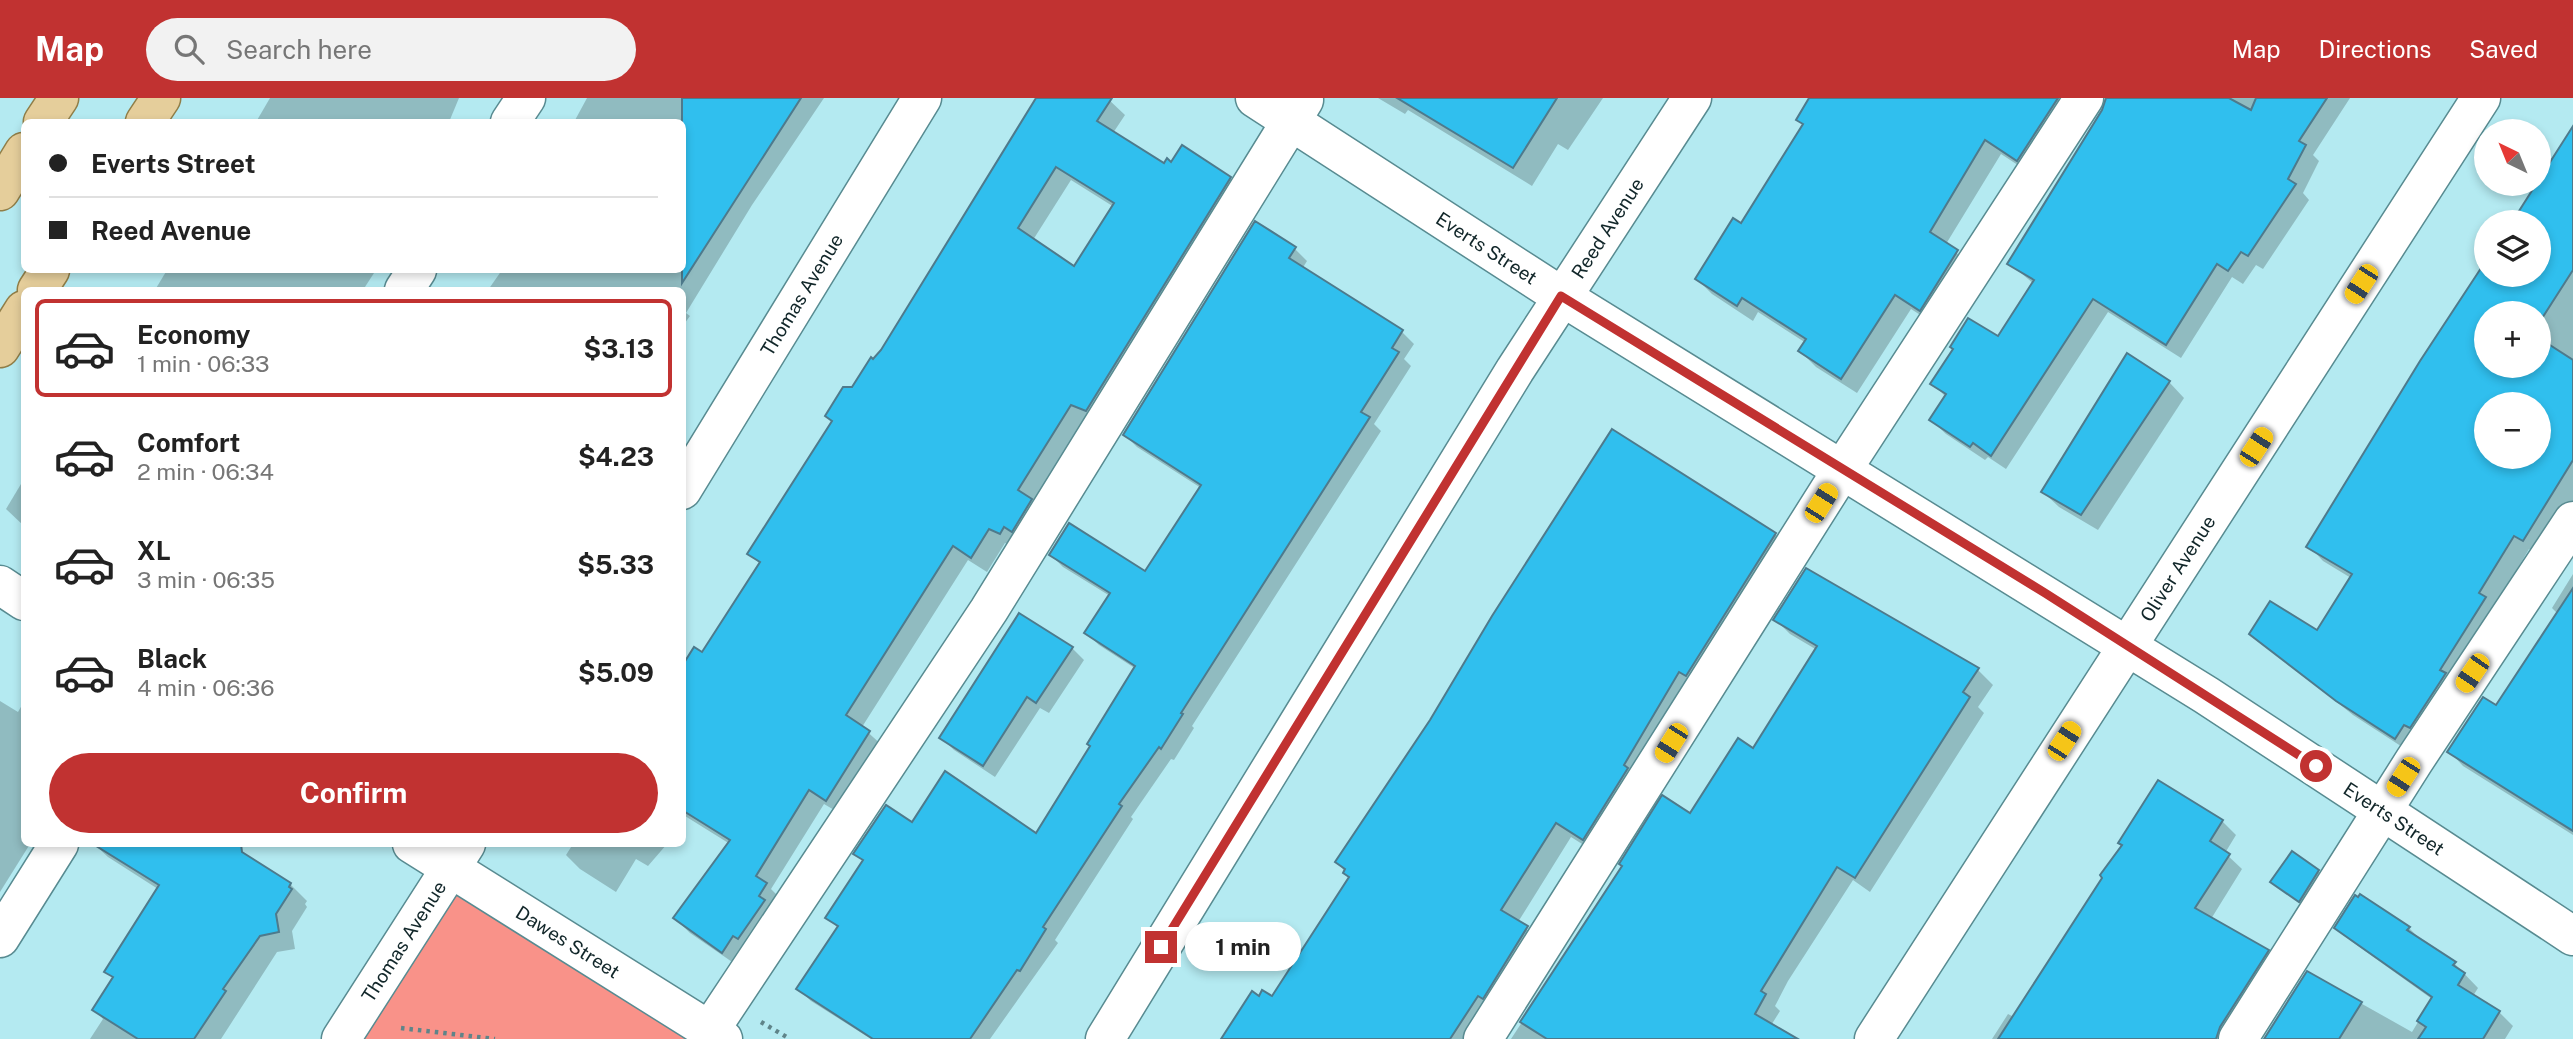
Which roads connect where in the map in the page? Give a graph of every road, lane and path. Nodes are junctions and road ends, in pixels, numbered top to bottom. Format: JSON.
{"nodes":[{"id":1,"x":59,"y":98,"type":"edge"},
{"id":2,"x":161,"y":98,"type":"edge"},
{"id":3,"x":526,"y":98,"type":"edge"},
{"id":4,"x":922,"y":98,"type":"edge"},
{"id":5,"x":1255,"y":98,"type":"edge"},
{"id":6,"x":1692,"y":98,"type":"edge"},
{"id":7,"x":2084,"y":98,"type":"edge"},
{"id":8,"x":2481,"y":98,"type":"edge"},
{"id":9,"x":1298,"y":109,"type":"edge"},
{"id":10,"x":45,"y":119,"type":"edge"},
{"id":11,"x":147,"y":119,"type":"edge"},
{"id":12,"x":512,"y":119,"type":"edge"},
{"id":13,"x":21,"y":157,"type":"edge"},
{"id":14,"x":0,"y":191,"type":"edge"},
{"id":15,"x":1561,"y":296,"type":"junction"},
{"id":16,"x":21,"y":315,"type":"edge"},
{"id":17,"x":0,"y":348,"type":"edge"},
{"id":18,"x":1842,"y":470,"type":"junction"},
{"id":19,"x":686,"y":483,"type":"edge"},
{"id":20,"x":2573,"y":521,"type":"edge"},
{"id":21,"x":0,"y":585,"type":"edge"},
{"id":22,"x":21,"y":599,"type":"edge"},
{"id":23,"x":2128,"y":646,"type":"junction"},
{"id":24,"x":2383,"y":810,"type":"junction"},
{"id":25,"x":57,"y":847,"type":"edge"},
{"id":26,"x":424,"y":847,"type":"edge"},
{"id":27,"x":459,"y":856,"type":"edge"},
{"id":28,"x":2573,"y":936,"type":"edge"},
{"id":29,"x":0,"y":938,"type":"edge"},
{"id":30,"x":401,"y":1027,"type":"dead end"},
{"id":31,"x":728,"y":1028,"type":"edge"},
{"id":32,"x":341,"y":1039,"type":"edge"},
{"id":33,"x":495,"y":1039,"type":"edge"},
{"id":34,"x":790,"y":1039,"type":"edge"},
{"id":35,"x":1105,"y":1039,"type":"edge"},
{"id":36,"x":1483,"y":1039,"type":"edge"},
{"id":37,"x":1874,"y":1039,"type":"edge"},
{"id":38,"x":2238,"y":1039,"type":"edge"}],
"edges":[{"from":1,"to":10,"type":"main road"},
{"from":2,"to":11,"type":"main road"},
{"from":3,"to":12,"type":"street"},
{"from":4,"to":19,"type":"street","name":"Thomas Avenue"},
{"from":5,"to":9,"type":"street","name":"Everts Street"},
{"from":6,"to":15,"type":"street","name":"Reed Avenue"},
{"from":7,"to":18,"type":"street"},
{"from":8,"to":23,"type":"street","name":"Oliver Avenue"},
{"from":9,"to":15,"type":"street","name":"Everts Street"},
{"from":9,"to":31,"type":"street"},
{"from":13,"to":14,"type":"main road"},
{"from":15,"to":18,"type":"street","name":"Everts Street"},
{"from":15,"to":35,"type":"street","name":"Reed Avenue"},
{"from":16,"to":17,"type":"main road"},
{"from":18,"to":23,"type":"street","name":"Everts Street"},
{"from":18,"to":36,"type":"street"},
{"from":20,"to":24,"type":"street"},
{"from":21,"to":22,"type":"street"},
{"from":23,"to":24,"type":"street","name":"Everts Street"},
{"from":23,"to":37,"type":"street","name":"Oliver Avenue"},
{"from":24,"to":28,"type":"street","name":"Everts Street"},
{"from":24,"to":38,"type":"street"},
{"from":25,"to":29,"type":"street"},
{"from":26,"to":27,"type":"street","name":"Dawes Street"},
{"from":27,"to":31,"type":"street","name":"Dawes Street"},
{"from":27,"to":32,"type":"street","name":"Thomas Avenue"},
{"from":30,"to":33,"type":"path"},
{"from":31,"to":34,"type":"path"}]}
